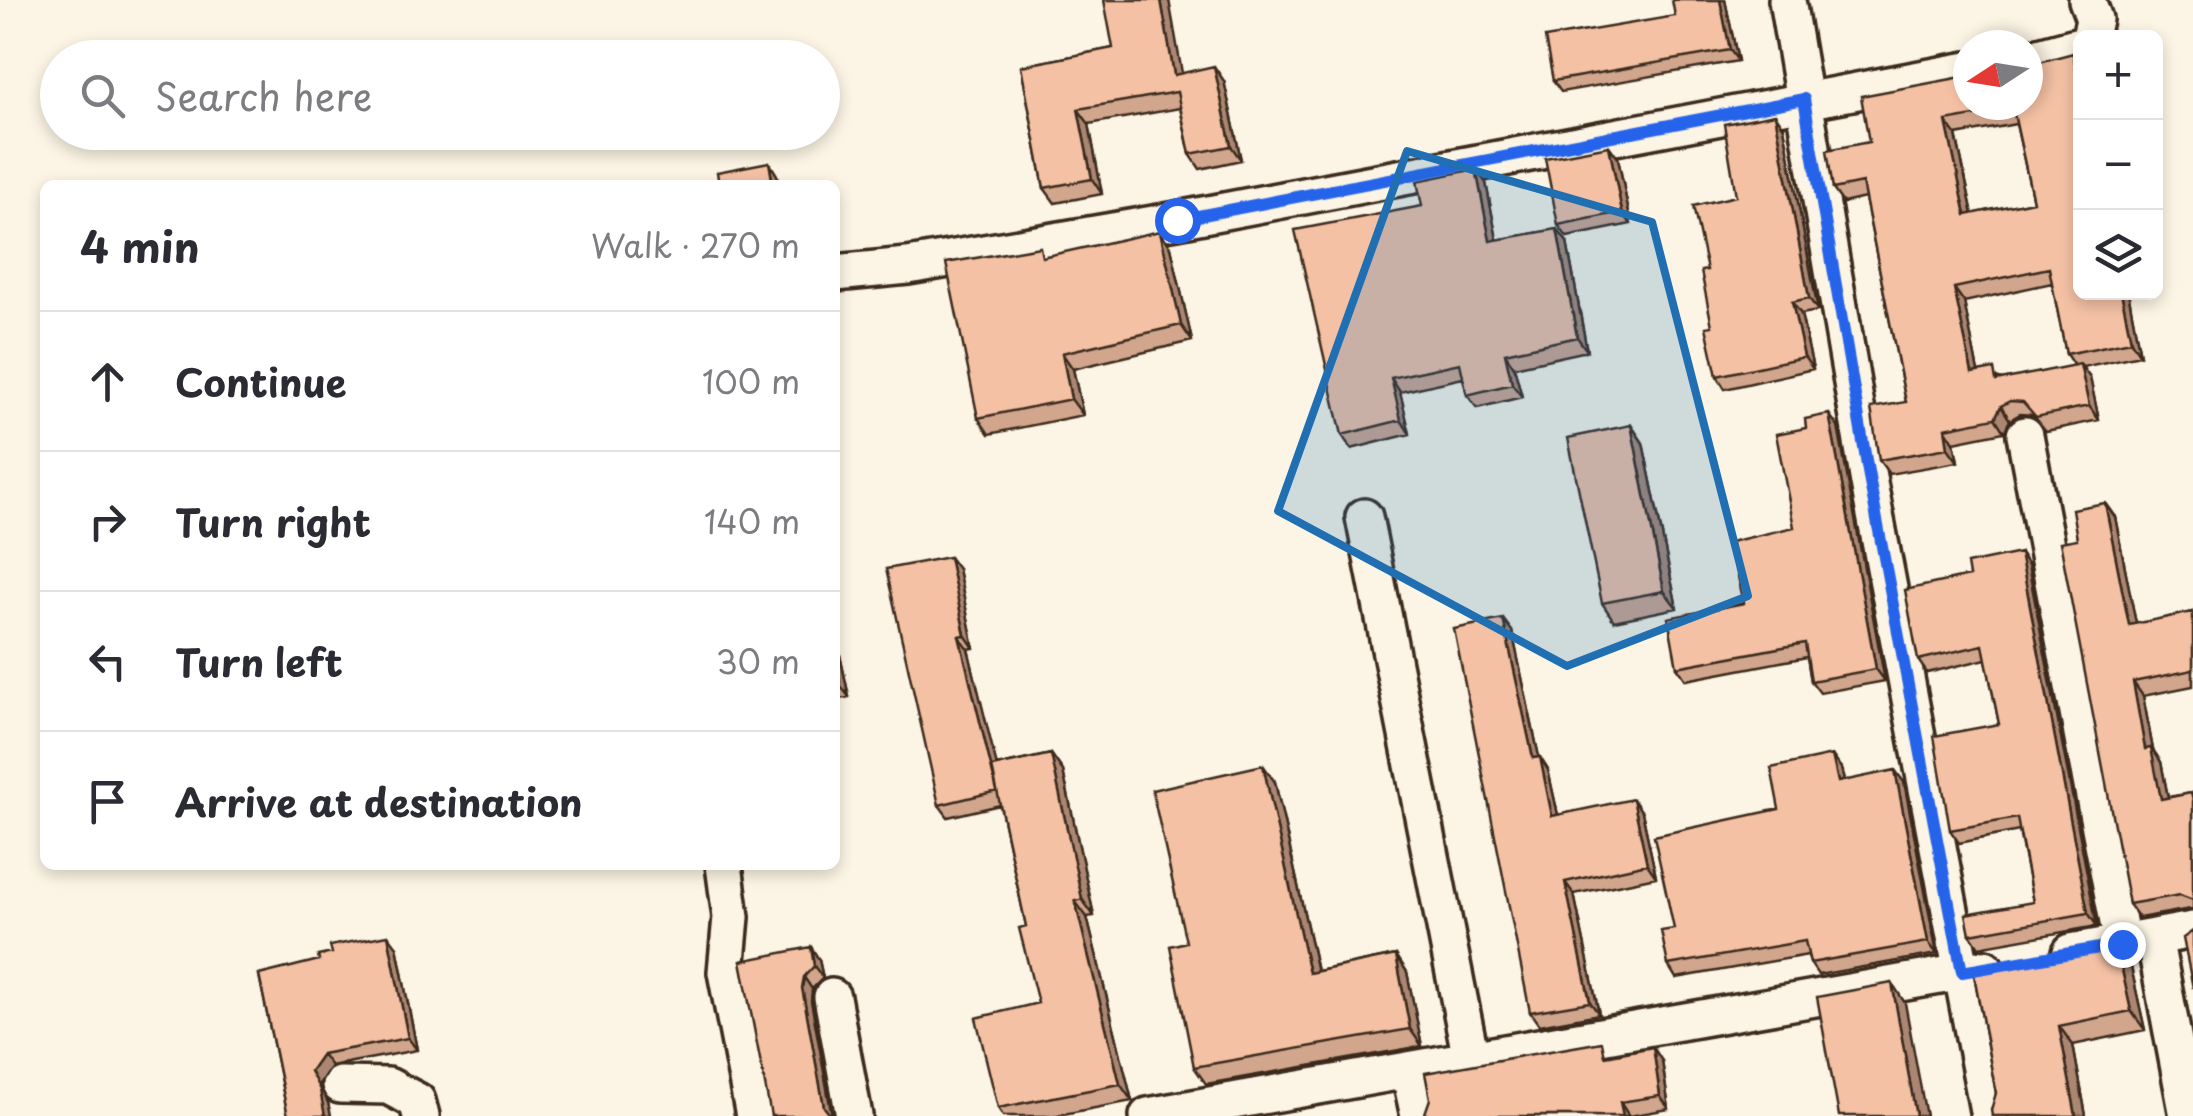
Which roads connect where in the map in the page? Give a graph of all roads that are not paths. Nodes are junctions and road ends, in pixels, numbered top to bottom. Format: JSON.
{"nodes":[{"id":1,"x":1787,"y":0,"type":"edge"},
{"id":2,"x":2088,"y":0,"type":"edge"},
{"id":3,"x":2092,"y":30,"type":"edge"},
{"id":4,"x":2073,"y":47,"type":"edge"},
{"id":5,"x":2043,"y":55,"type":"edge"},
{"id":6,"x":1953,"y":73,"type":"edge"},
{"id":7,"x":1804,"y":99,"type":"junction"},
{"id":8,"x":840,"y":273,"type":"edge"},
{"id":9,"x":2025,"y":435,"type":"dead end"},
{"id":10,"x":1364,"y":517,"type":"dead end"},
{"id":11,"x":725,"y":870,"type":"edge"},
{"id":12,"x":2193,"y":930,"type":"edge"},
{"id":13,"x":2138,"y":940,"type":"junction"},
{"id":14,"x":1962,"y":972,"type":"junction"},
{"id":15,"x":832,"y":996,"type":"dead end"},
{"id":16,"x":1471,"y":1059,"type":"junction"},
{"id":17,"x":1410,"y":1070,"type":"junction"},
{"id":18,"x":340,"y":1085,"type":"dead end"},
{"id":19,"x":421,"y":1116,"type":"edge"},
{"id":20,"x":754,"y":1116,"type":"edge"},
{"id":21,"x":854,"y":1116,"type":"edge"},
{"id":22,"x":1148,"y":1116,"type":"edge"},
{"id":23,"x":1419,"y":1116,"type":"edge"},
{"id":24,"x":1990,"y":1116,"type":"edge"},
{"id":25,"x":2188,"y":1116,"type":"edge"}],
"edges":[{"from":1,"to":7,"type":"street"},
{"from":2,"to":3,"type":"street"},
{"from":4,"to":5,"type":"street"},
{"from":6,"to":7,"type":"street"},
{"from":7,"to":8,"type":"street"},
{"from":7,"to":14,"type":"street"},
{"from":9,"to":13,"type":"street"},
{"from":10,"to":16,"type":"street"},
{"from":11,"to":20,"type":"street"},
{"from":12,"to":13,"type":"street"},
{"from":13,"to":14,"type":"street"},
{"from":13,"to":25,"type":"street"},
{"from":14,"to":16,"type":"street"},
{"from":14,"to":24,"type":"street"},
{"from":15,"to":21,"type":"street"},
{"from":16,"to":17,"type":"street"},
{"from":17,"to":22,"type":"street"},
{"from":17,"to":23,"type":"street"},
{"from":18,"to":19,"type":"street"}]}
